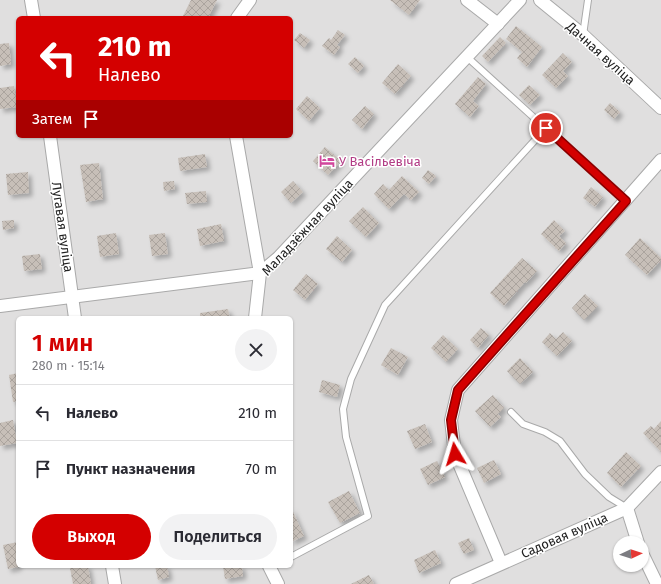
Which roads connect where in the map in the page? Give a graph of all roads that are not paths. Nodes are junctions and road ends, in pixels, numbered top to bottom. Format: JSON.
{"nodes":[{"id":1,"x":32,"y":0,"type":"edge"},
{"id":2,"x":250,"y":0,"type":"edge"},
{"id":3,"x":467,"y":0,"type":"edge"},
{"id":4,"x":520,"y":0,"type":"edge"},
{"id":5,"x":540,"y":0,"type":"edge"},
{"id":6,"x":588,"y":0,"type":"edge"},
{"id":7,"x":34,"y":16,"type":"edge"},
{"id":8,"x":238,"y":16,"type":"edge"},
{"id":9,"x":498,"y":24,"type":"junction"},
{"id":10,"x":583,"y":35,"type":"junction"},
{"id":11,"x":467,"y":57,"type":"junction"},
{"id":12,"x":661,"y":108,"type":"edge"},
{"id":13,"x":546,"y":128,"type":"junction"},
{"id":14,"x":50,"y":138,"type":"edge"},
{"id":15,"x":236,"y":138,"type":"edge"},
{"id":16,"x":661,"y":160,"type":"edge"},
{"id":17,"x":626,"y":201,"type":"junction"},
{"id":18,"x":260,"y":273,"type":"junction"},
{"id":19,"x":72,"y":298,"type":"junction"},
{"id":20,"x":0,"y":306,"type":"edge"},
{"id":21,"x":76,"y":316,"type":"edge"},
{"id":22,"x":255,"y":316,"type":"edge"},
{"id":23,"x":511,"y":412,"type":"dead end"},
{"id":24,"x":661,"y":472,"type":"edge"},
{"id":25,"x":627,"y":508,"type":"junction"},
{"id":26,"x":636,"y":536,"type":"edge"},
{"id":27,"x":293,"y":557,"type":"edge"},
{"id":28,"x":501,"y":563,"type":"junction"},
{"id":29,"x":649,"y":567,"type":"edge"},
{"id":30,"x":112,"y":568,"type":"edge"},
{"id":31,"x":272,"y":568,"type":"edge"},
{"id":32,"x":115,"y":584,"type":"edge"},
{"id":33,"x":278,"y":584,"type":"edge"},
{"id":34,"x":456,"y":584,"type":"edge"},
{"id":35,"x":657,"y":584,"type":"edge"}],
"edges":[{"from":1,"to":7,"type":"street"},
{"from":2,"to":8,"type":"street"},
{"from":3,"to":9,"type":"street"},
{"from":4,"to":9,"type":"street","name":"Маладзёжная вуліца"},
{"from":5,"to":10,"type":"street","name":"Дачная вуліца"},
{"from":6,"to":10,"type":"lane"},
{"from":9,"to":11,"type":"street","name":"Маладзёжная вуліца"},
{"from":10,"to":12,"type":"street","name":"Дачная вуліца"},
{"from":11,"to":13,"type":"lane"},
{"from":11,"to":18,"type":"street","name":"Маладзёжная вуліца"},
{"from":13,"to":17,"type":"lane"},
{"from":13,"to":27,"type":"lane"},
{"from":14,"to":19,"type":"street","name":"Лугавая вуліца"},
{"from":15,"to":18,"type":"street"},
{"from":16,"to":17,"type":"street"},
{"from":17,"to":28,"type":"street"},
{"from":18,"to":19,"type":"street"},
{"from":18,"to":22,"type":"street","name":"Маладзёжная вуліца"},
{"from":19,"to":20,"type":"street"},
{"from":19,"to":21,"type":"street","name":"Лугавая вуліца"},
{"from":23,"to":25,"type":"lane"},
{"from":24,"to":25,"type":"street","name":"Садовая вуліца"},
{"from":25,"to":26,"type":"street"},
{"from":25,"to":28,"type":"street","name":"Садовая вуліца"},
{"from":28,"to":34,"type":"street","name":"Садовая вуліца"},
{"from":29,"to":35,"type":"street"},
{"from":30,"to":32,"type":"street"},
{"from":31,"to":33,"type":"street"}]}
